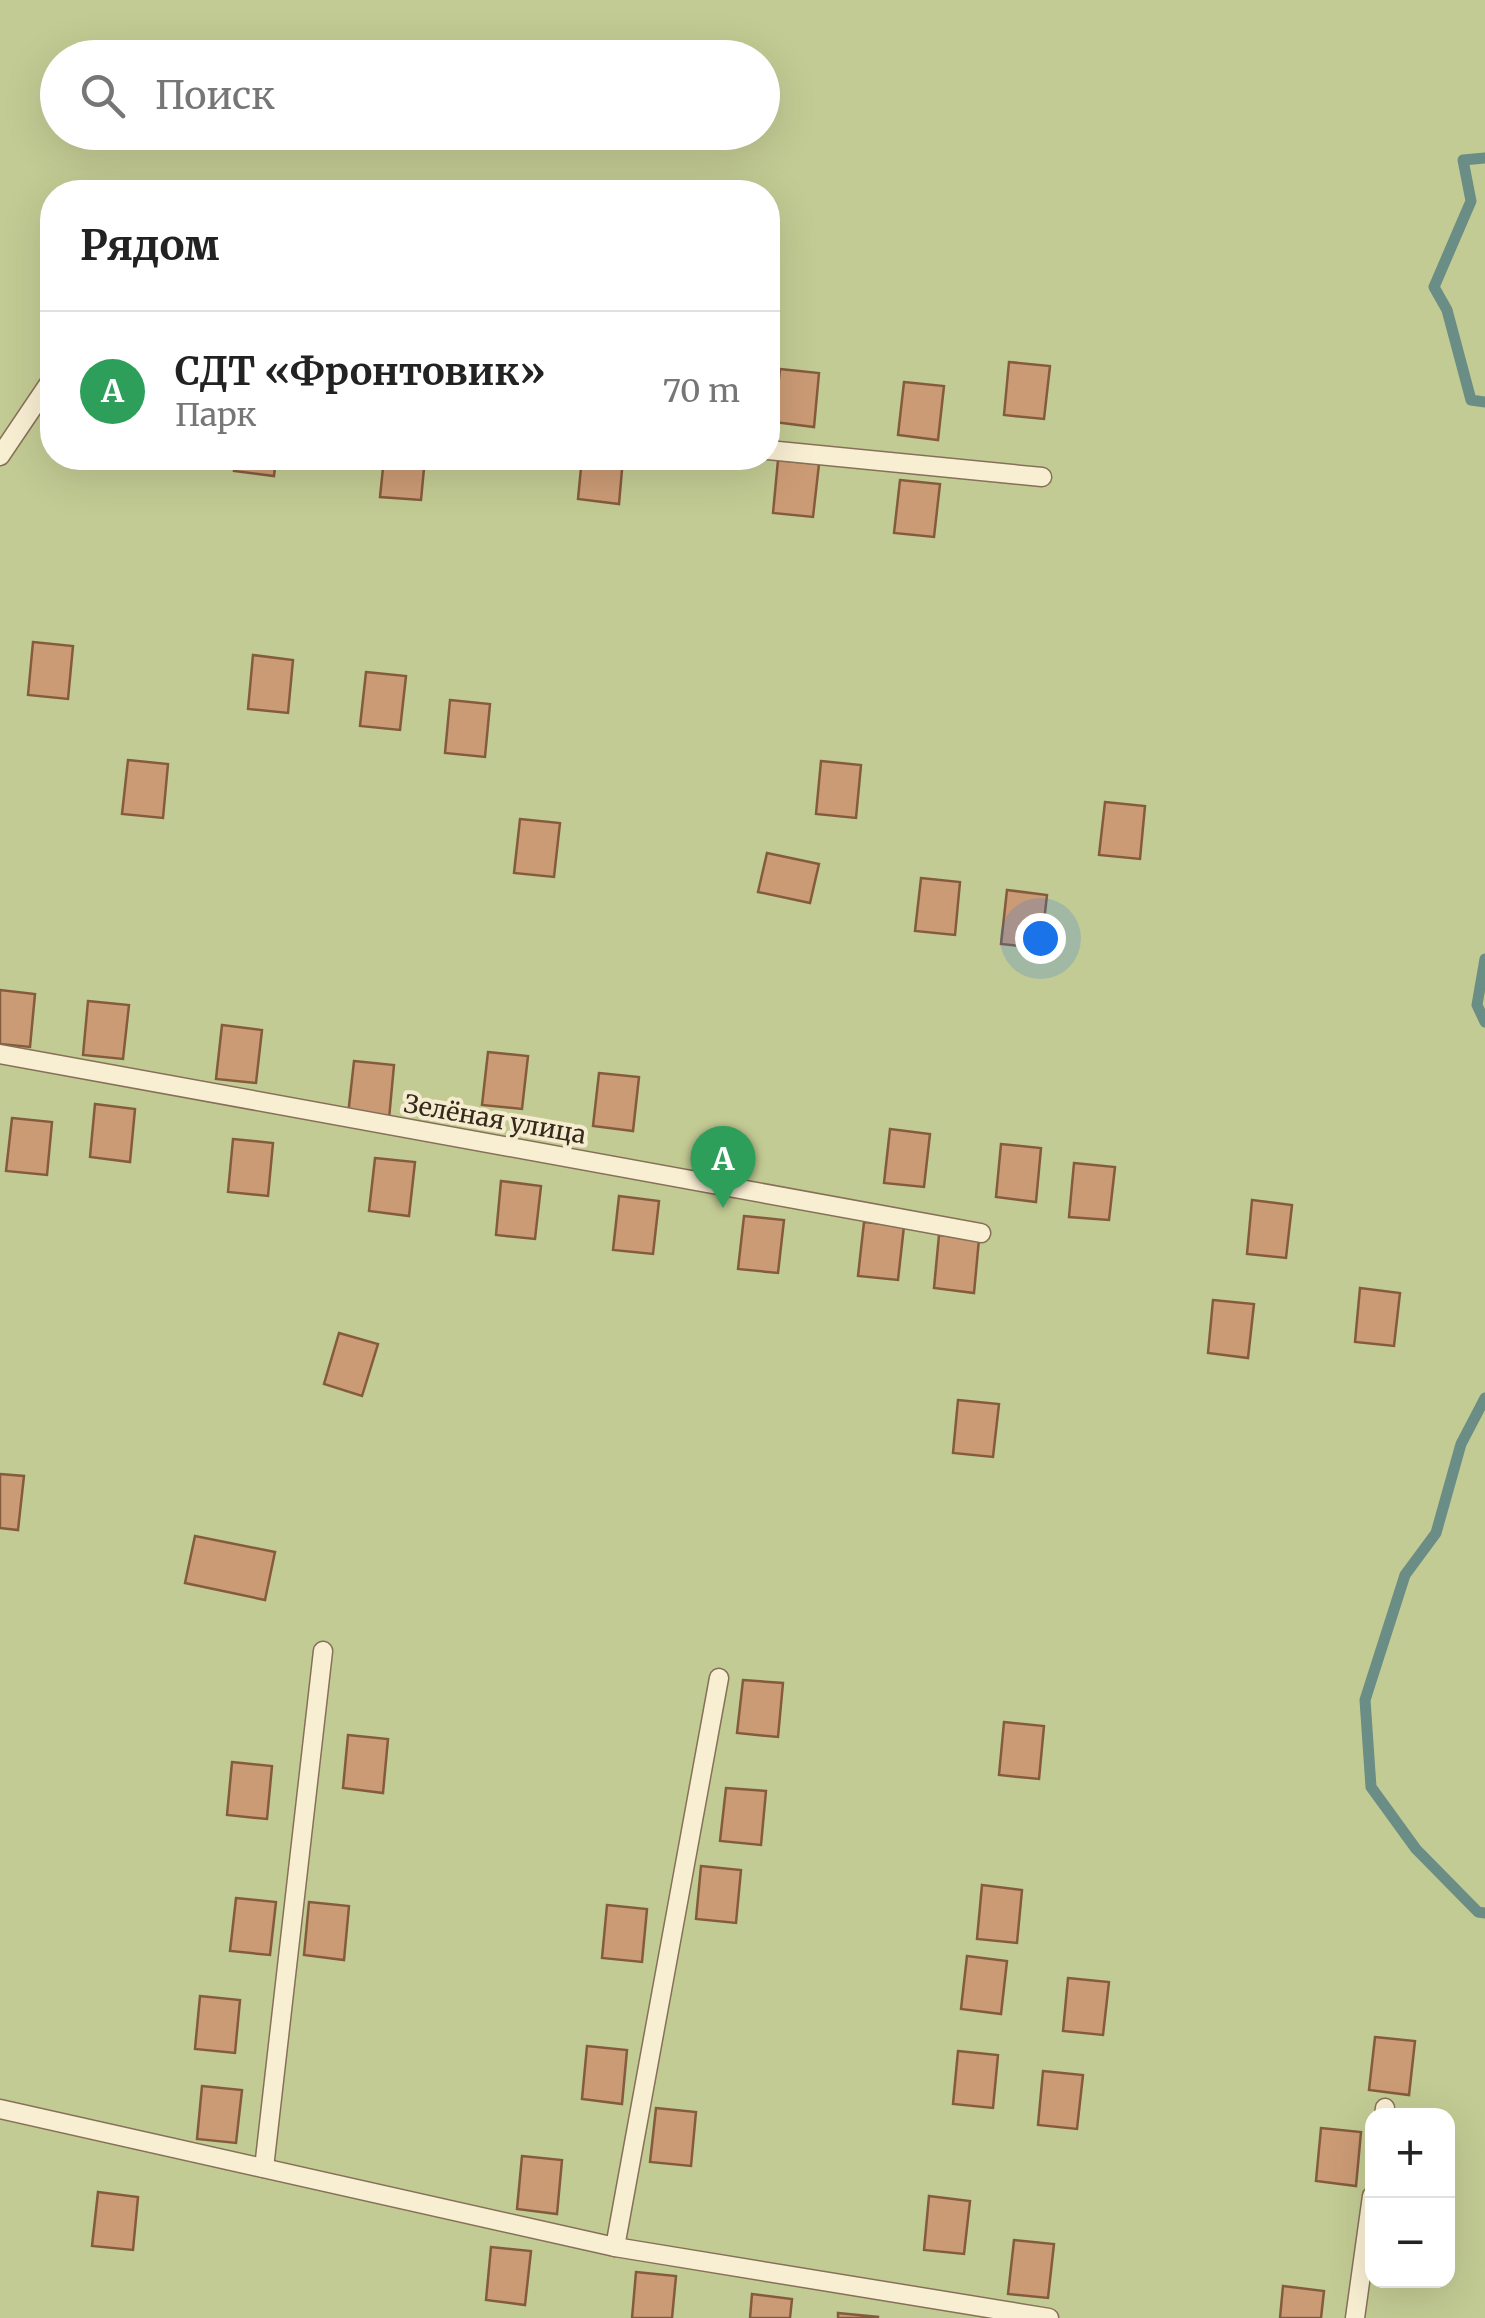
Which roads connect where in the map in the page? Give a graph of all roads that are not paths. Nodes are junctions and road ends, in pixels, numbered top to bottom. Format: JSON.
{"nodes":[{"id":1,"x":40,"y":396,"type":"edge"},
{"id":2,"x":780,"y":451,"type":"edge"},
{"id":3,"x":0,"y":456,"type":"edge"},
{"id":4,"x":1042,"y":477,"type":"dead end"},
{"id":5,"x":0,"y":1054,"type":"edge"},
{"id":6,"x":981,"y":1234,"type":"dead end"},
{"id":7,"x":323,"y":1651,"type":"dead end"},
{"id":8,"x":719,"y":1678,"type":"dead end"},
{"id":9,"x":0,"y":2109,"type":"edge"},
{"id":10,"x":264,"y":2168,"type":"junction"},
{"id":11,"x":1372,"y":2198,"type":"edge"},
{"id":12,"x":616,"y":2247,"type":"junction"},
{"id":13,"x":1049,"y":2318,"type":"edge"},
{"id":14,"x":1355,"y":2318,"type":"edge"}],
"edges":[{"from":1,"to":3,"type":"lane"},
{"from":2,"to":4,"type":"lane"},
{"from":5,"to":6,"type":"lane","name":"Зелёная улица"},
{"from":7,"to":10,"type":"lane"},
{"from":8,"to":12,"type":"lane"},
{"from":9,"to":10,"type":"lane"},
{"from":10,"to":12,"type":"lane"},
{"from":11,"to":14,"type":"lane"},
{"from":12,"to":13,"type":"lane"}]}
